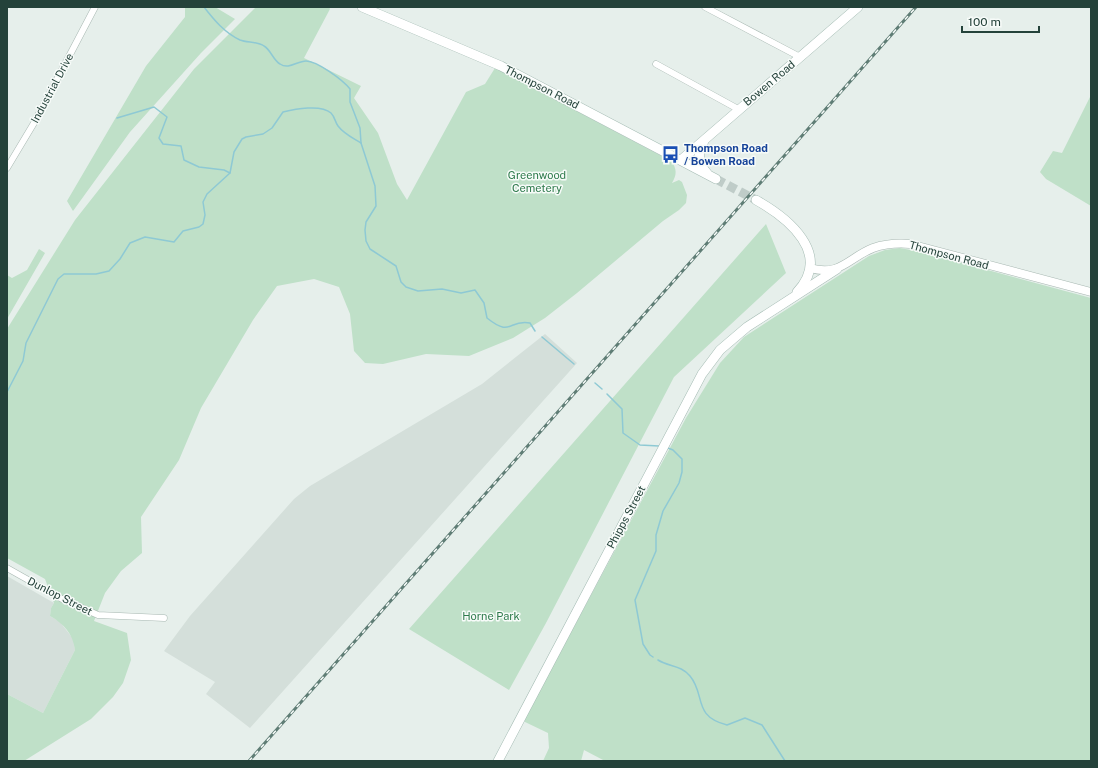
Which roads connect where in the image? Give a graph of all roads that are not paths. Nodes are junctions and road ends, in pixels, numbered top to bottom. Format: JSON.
{"nodes":[{"id":1,"x":95,"y":7,"type":"edge"},
{"id":2,"x":362,"y":7,"type":"edge"},
{"id":3,"x":705,"y":7,"type":"edge"},
{"id":4,"x":857,"y":7,"type":"edge"},
{"id":5,"x":800,"y":57,"type":"junction"},
{"id":6,"x":656,"y":64,"type":"dead end"},
{"id":7,"x":738,"y":109,"type":"junction"},
{"id":8,"x":711,"y":132,"type":"junction"},
{"id":9,"x":681,"y":160,"type":"junction"},
{"id":10,"x":7,"y":168,"type":"edge"},
{"id":11,"x":756,"y":200,"type":"tunnel mouth"},
{"id":12,"x":810,"y":268,"type":"junction"},
{"id":13,"x":837,"y":269,"type":"junction"},
{"id":14,"x":1091,"y":292,"type":"edge"},
{"id":15,"x":787,"y":301,"type":"junction"},
{"id":16,"x":7,"y":568,"type":"edge"},
{"id":17,"x":164,"y":618,"type":"dead end"},
{"id":18,"x":498,"y":761,"type":"edge"}],
"edges":[{"from":1,"to":10,"type":"street","name":"Industrial Drive"},
{"from":2,"to":9,"type":"main road","name":"Thompson Road"},
{"from":3,"to":5,"type":"street"},
{"from":4,"to":5,"type":"main road","name":"Bowen Road"},
{"from":5,"to":7,"type":"main road","name":"Bowen Road"},
{"from":6,"to":7,"type":"street"},
{"from":7,"to":8,"type":"main road","name":"Bowen Road"},
{"from":8,"to":9,"type":"main road","name":"Bowen Road"},
{"from":8,"to":9,"type":"main road","name":"Thompson Road"},
{"from":11,"to":12,"type":"main road"},
{"from":12,"to":13,"type":"street","name":"Thompson Road"},
{"from":12,"to":15,"type":"main road"},
{"from":13,"to":14,"type":"street","name":"Thompson Road"},
{"from":13,"to":15,"type":"main road"},
{"from":15,"to":18,"type":"main road","name":"Phipps Street"},
{"from":16,"to":17,"type":"street","name":"Dunlop Street"}]}
